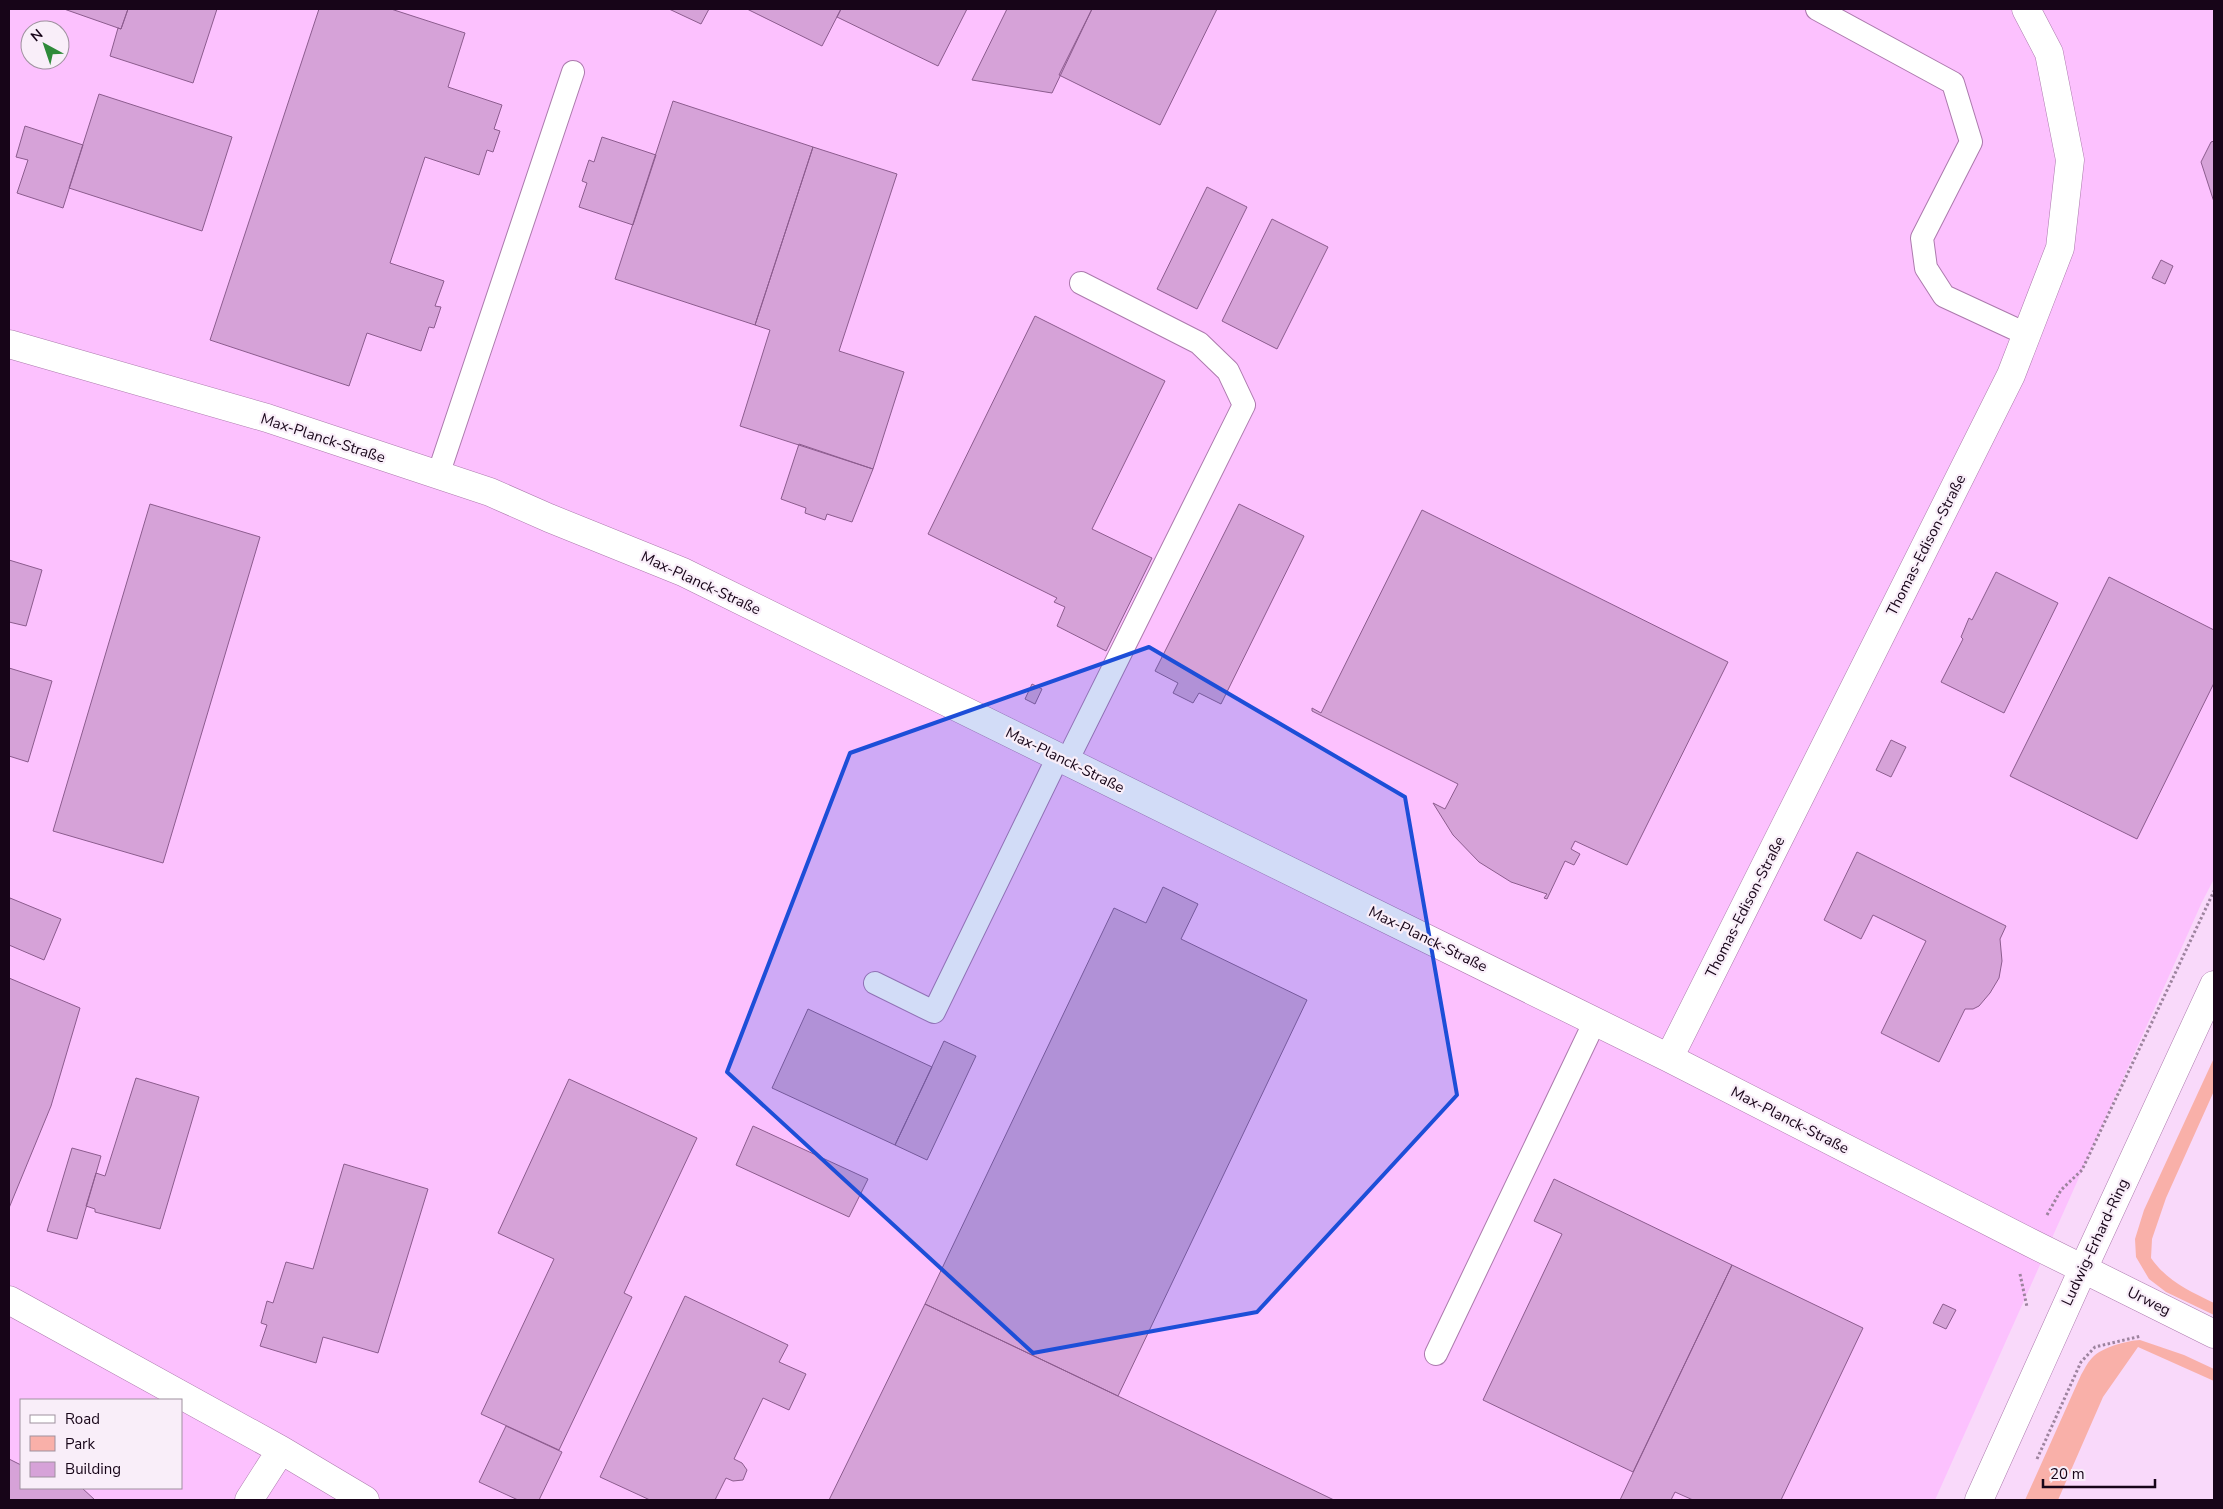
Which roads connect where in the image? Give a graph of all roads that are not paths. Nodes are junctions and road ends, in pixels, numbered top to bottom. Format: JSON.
{"nodes":[{"id":1,"x":1817,"y":9,"type":"edge"},
{"id":2,"x":2026,"y":9,"type":"edge"},
{"id":3,"x":573,"y":72,"type":"dead end"},
{"id":4,"x":1081,"y":283,"type":"dead end"},
{"id":5,"x":2026,"y":334,"type":"junction"},
{"id":6,"x":9,"y":344,"type":"edge"},
{"id":7,"x":438,"y":475,"type":"junction"},
{"id":8,"x":1063,"y":759,"type":"junction"},
{"id":9,"x":876,"y":983,"type":"dead end"},
{"id":10,"x":2214,"y":984,"type":"edge"},
{"id":11,"x":1595,"y":1021,"type":"junction"},
{"id":12,"x":1669,"y":1058,"type":"junction"},
{"id":13,"x":2083,"y":1269,"type":"junction"},
{"id":14,"x":9,"y":1300,"type":"edge"},
{"id":15,"x":2214,"y":1334,"type":"edge"},
{"id":16,"x":1436,"y":1354,"type":"dead end"},
{"id":17,"x":281,"y":1450,"type":"junction"},
{"id":18,"x":248,"y":1500,"type":"edge"},
{"id":19,"x":366,"y":1500,"type":"edge"},
{"id":20,"x":1979,"y":1500,"type":"edge"}],
"edges":[{"from":1,"to":5,"type":"lane"},
{"from":2,"to":5,"type":"street","name":"Thomas-Edison-Straße"},
{"from":3,"to":7,"type":"lane"},
{"from":4,"to":8,"type":"lane"},
{"from":5,"to":12,"type":"street","name":"Thomas-Edison-Straße"},
{"from":6,"to":7,"type":"street","name":"Max-Planck-Straße"},
{"from":7,"to":8,"type":"street","name":"Max-Planck-Straße"},
{"from":8,"to":9,"type":"lane"},
{"from":8,"to":11,"type":"street","name":"Max-Planck-Straße"},
{"from":10,"to":13,"type":"street","name":"Ludwig-Erhard-Ring"},
{"from":11,"to":12,"type":"street","name":"Max-Planck-Straße"},
{"from":11,"to":16,"type":"lane"},
{"from":12,"to":13,"type":"street","name":"Max-Planck-Straße"},
{"from":13,"to":15,"type":"street","name":"Urweg"},
{"from":13,"to":20,"type":"street","name":"Ludwig-Erhard-Ring"},
{"from":14,"to":17,"type":"street"},
{"from":17,"to":18,"type":"street"},
{"from":17,"to":19,"type":"street"}]}
